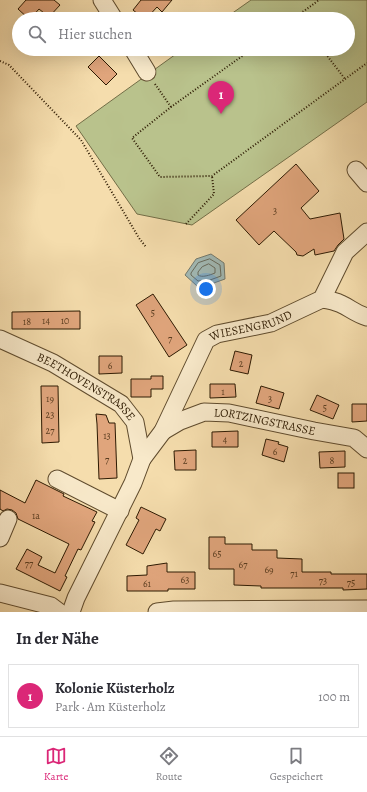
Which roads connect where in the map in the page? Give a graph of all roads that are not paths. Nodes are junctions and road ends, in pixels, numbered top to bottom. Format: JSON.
{"nodes":[{"id":1,"x":102,"y":0,"type":"edge"},
{"id":2,"x":110,"y":12,"type":"edge"},
{"id":3,"x":137,"y":56,"type":"edge"},
{"id":4,"x":147,"y":72,"type":"road end"},
{"id":5,"x":356,"y":170,"type":"dead end"},
{"id":6,"x":367,"y":183,"type":"edge"},
{"id":7,"x":367,"y":232,"type":"edge"},
{"id":8,"x":322,"y":299,"type":"junction"},
{"id":9,"x":367,"y":317,"type":"edge"},
{"id":10,"x":0,"y":339,"type":"edge"},
{"id":11,"x":163,"y":431,"type":"junction"},
{"id":12,"x":367,"y":449,"type":"edge"},
{"id":13,"x":142,"y":459,"type":"junction"},
{"id":14,"x":58,"y":479,"type":"dead end"},
{"id":15,"x":120,"y":511,"type":"junction"},
{"id":16,"x":8,"y":519,"type":"dead end"},
{"id":17,"x":0,"y":538,"type":"edge"},
{"id":18,"x":0,"y":593,"type":"edge"},
{"id":19,"x":367,"y":609,"type":"edge"},
{"id":20,"x":174,"y":611,"type":"edge"},
{"id":21,"x":59,"y":612,"type":"edge"},
{"id":22,"x":71,"y":612,"type":"edge"},
{"id":23,"x":157,"y":612,"type":"edge"}],
"edges":[{"from":1,"to":2,"type":"street"},
{"from":3,"to":4,"type":"street"},
{"from":5,"to":6,"type":"street"},
{"from":7,"to":8,"type":"street"},
{"from":8,"to":9,"type":"street"},
{"from":8,"to":11,"type":"street","name":"WIESENGRUND"},
{"from":10,"to":13,"type":"street","name":"BEETHOVENSTRASSE"},
{"from":11,"to":12,"type":"street","name":"LORTZINGSTRASSE"},
{"from":11,"to":13,"type":"street","name":"WIESENGRUND"},
{"from":13,"to":15,"type":"street"},
{"from":14,"to":15,"type":"street"},
{"from":15,"to":22,"type":"street"},
{"from":16,"to":17,"type":"street"},
{"from":18,"to":21,"type":"street"},
{"from":19,"to":20,"type":"street"},
{"from":20,"to":23,"type":"street"}]}
